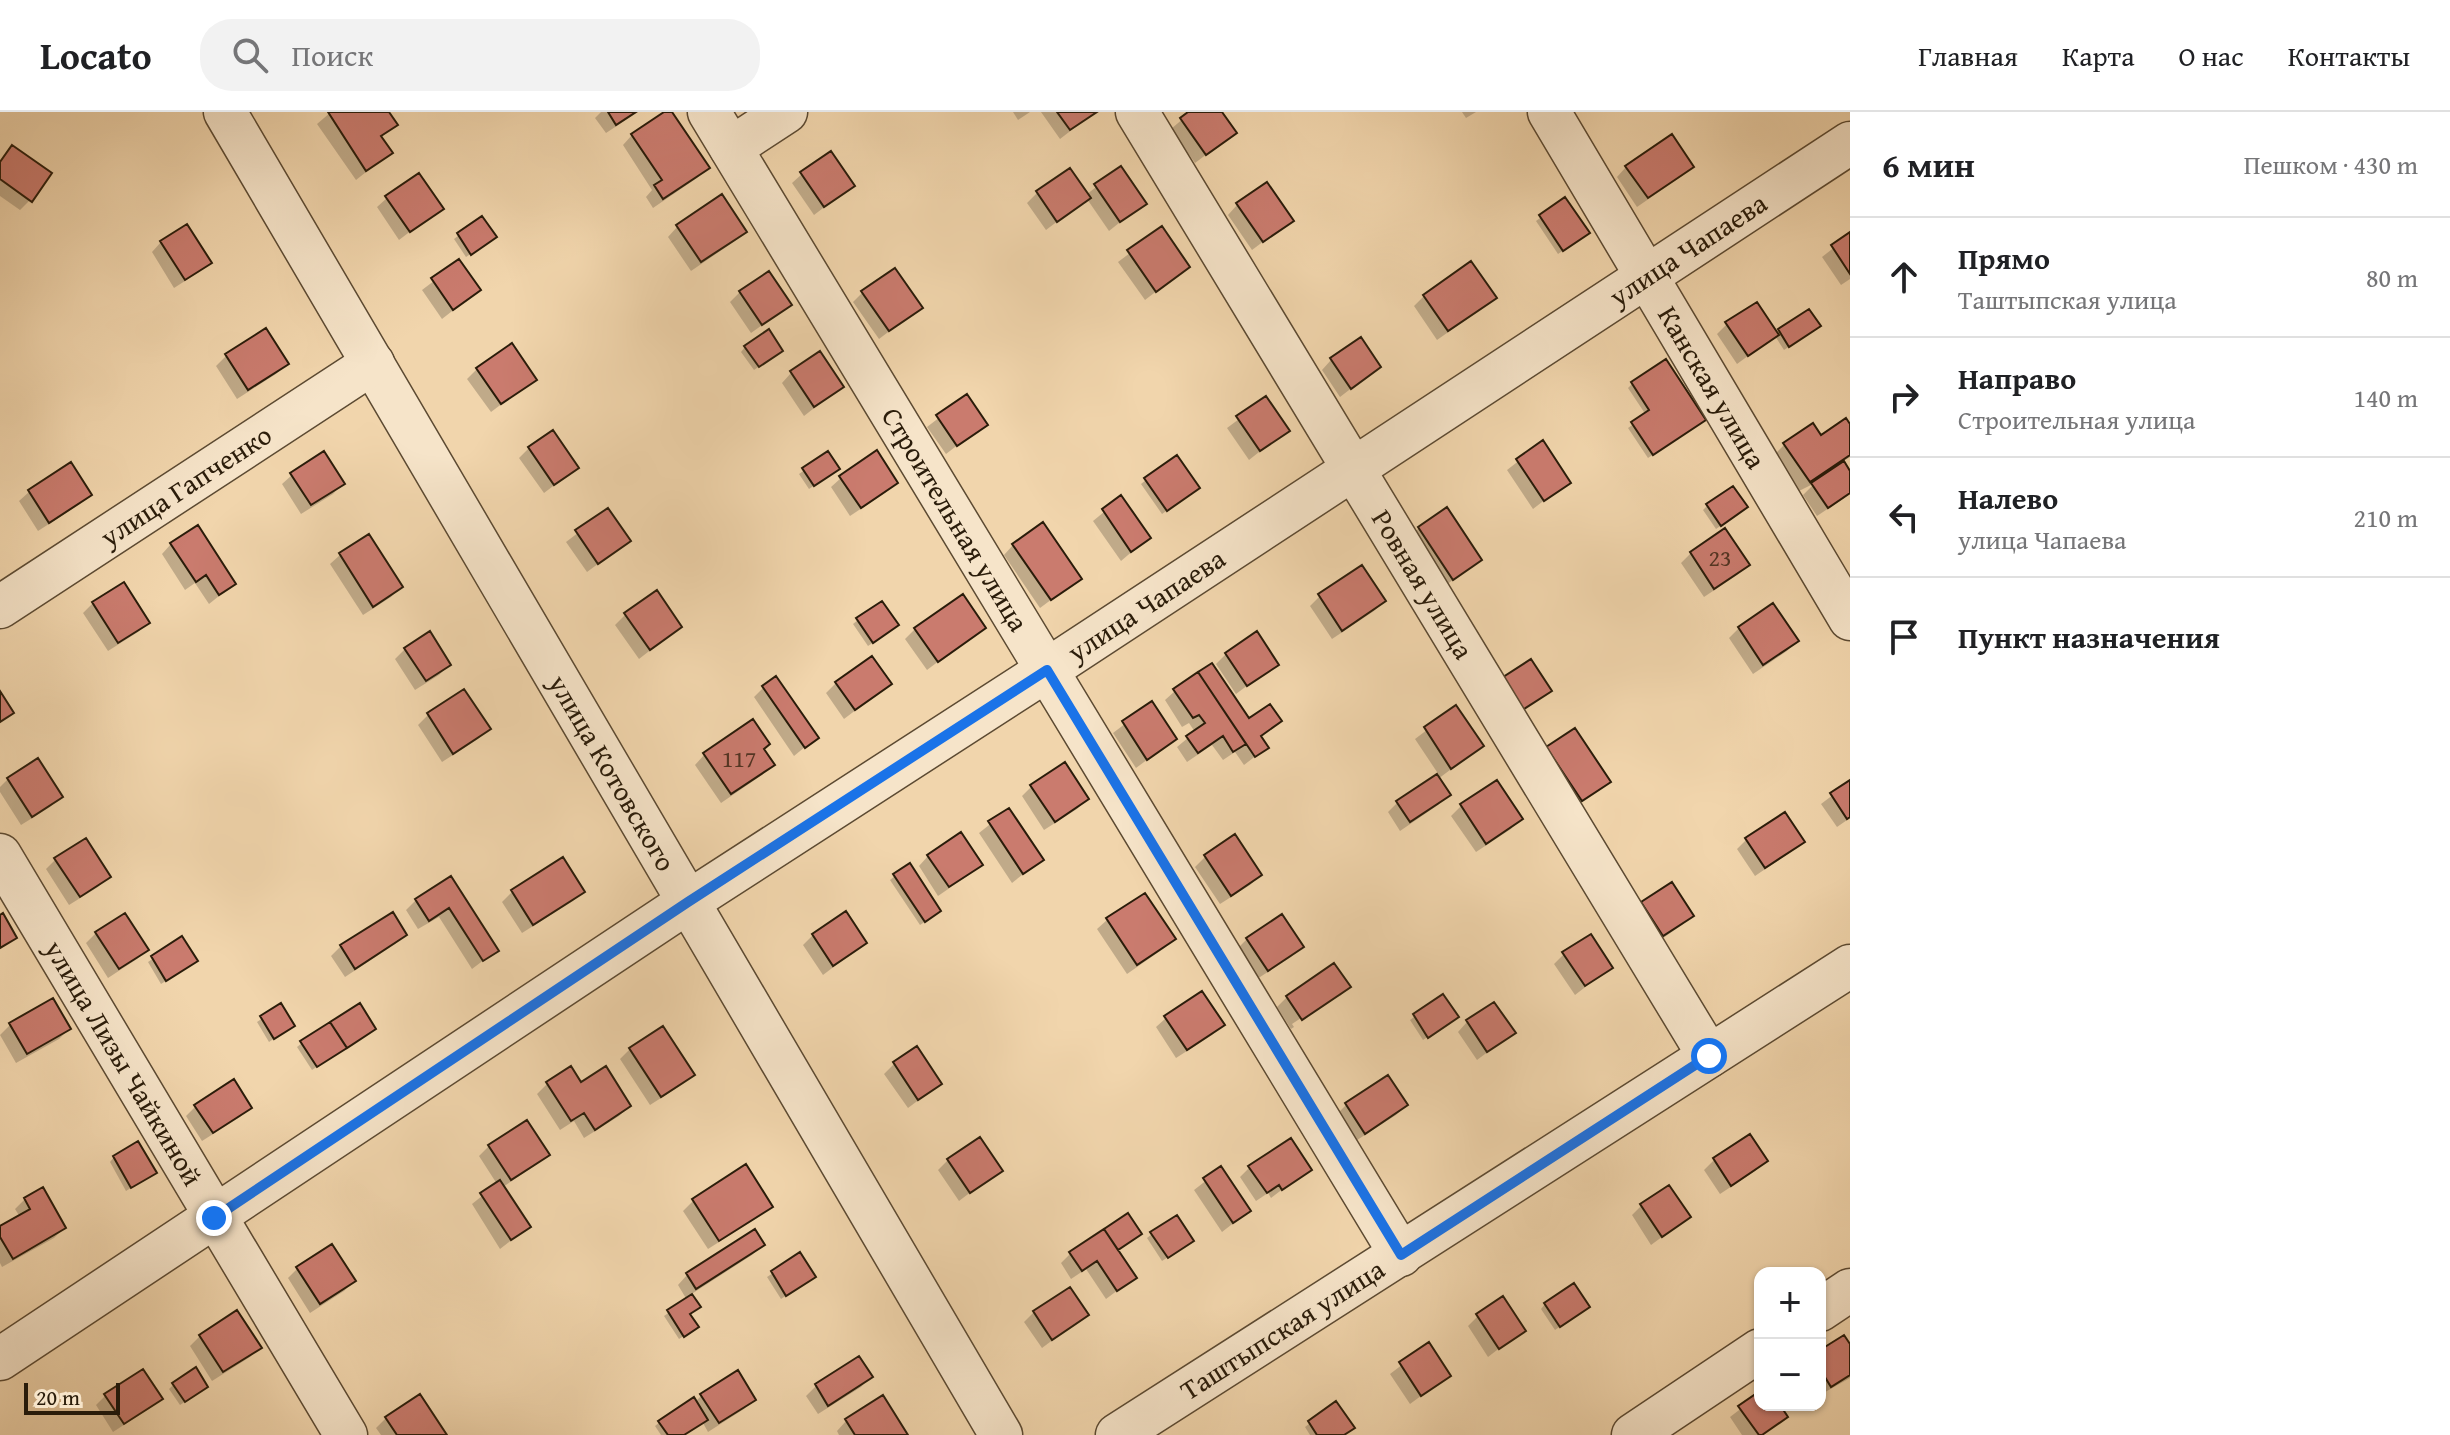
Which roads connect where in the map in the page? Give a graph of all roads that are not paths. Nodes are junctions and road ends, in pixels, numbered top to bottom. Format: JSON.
{"nodes":[{"id":1,"x":225,"y":112,"type":"edge"},
{"id":2,"x":709,"y":112,"type":"edge"},
{"id":3,"x":786,"y":112,"type":"edge"},
{"id":4,"x":1137,"y":112,"type":"edge"},
{"id":5,"x":1549,"y":112,"type":"edge"},
{"id":6,"x":1850,"y":143,"type":"edge"},
{"id":7,"x":731,"y":148,"type":"junction"},
{"id":8,"x":1647,"y":276,"type":"junction"},
{"id":9,"x":373,"y":363,"type":"junction"},
{"id":10,"x":1353,"y":469,"type":"junction"},
{"id":11,"x":0,"y":607,"type":"edge"},
{"id":12,"x":1850,"y":619,"type":"edge"},
{"id":13,"x":1047,"y":670,"type":"junction"},
{"id":14,"x":0,"y":855,"type":"edge"},
{"id":15,"x":688,"y":902,"type":"junction"},
{"id":16,"x":1850,"y":966,"type":"edge"},
{"id":17,"x":1709,"y":1056,"type":"junction"},
{"id":18,"x":214,"y":1218,"type":"junction"},
{"id":19,"x":1401,"y":1255,"type":"junction"},
{"id":20,"x":1850,"y":1290,"type":"edge"},
{"id":21,"x":1826,"y":1306,"type":"edge"},
{"id":22,"x":1754,"y":1354,"type":"edge"},
{"id":23,"x":0,"y":1359,"type":"edge"},
{"id":24,"x":346,"y":1435,"type":"edge"},
{"id":25,"x":1001,"y":1435,"type":"edge"},
{"id":26,"x":1117,"y":1435,"type":"edge"},
{"id":27,"x":1633,"y":1435,"type":"edge"}],
"edges":[{"from":1,"to":9,"type":"street","name":"улица Котовского"},
{"from":2,"to":7,"type":"street","name":"Строительная улица"},
{"from":3,"to":7,"type":"street"},
{"from":4,"to":10,"type":"street","name":"Ровная улица"},
{"from":5,"to":8,"type":"street","name":"Канская улица"},
{"from":6,"to":8,"type":"street","name":"улица Чапаева"},
{"from":7,"to":13,"type":"street","name":"Строительная улица"},
{"from":8,"to":10,"type":"street","name":"улица Чапаева"},
{"from":8,"to":12,"type":"street","name":"Канская улица"},
{"from":9,"to":11,"type":"street","name":"улица Гапченко"},
{"from":9,"to":15,"type":"street","name":"улица Котовского"},
{"from":10,"to":13,"type":"street","name":"улица Чапаева"},
{"from":10,"to":17,"type":"street","name":"Ровная улица"},
{"from":13,"to":15,"type":"street","name":"улица Чапаева"},
{"from":13,"to":19,"type":"street","name":"Строительная улица"},
{"from":14,"to":18,"type":"street","name":"улица Лизы Чайкиной"},
{"from":15,"to":18,"type":"street","name":"улица Чапаева"},
{"from":15,"to":25,"type":"street","name":"улица Котовского"},
{"from":16,"to":17,"type":"street","name":"Таштыпская улица"},
{"from":17,"to":19,"type":"street","name":"Таштыпская улица"},
{"from":18,"to":23,"type":"street","name":"улица Чапаева"},
{"from":18,"to":24,"type":"street","name":"улица Лизы Чайкиной"},
{"from":19,"to":26,"type":"street","name":"Таштыпская улица"},
{"from":20,"to":21,"type":"street"},
{"from":22,"to":27,"type":"street"}]}
